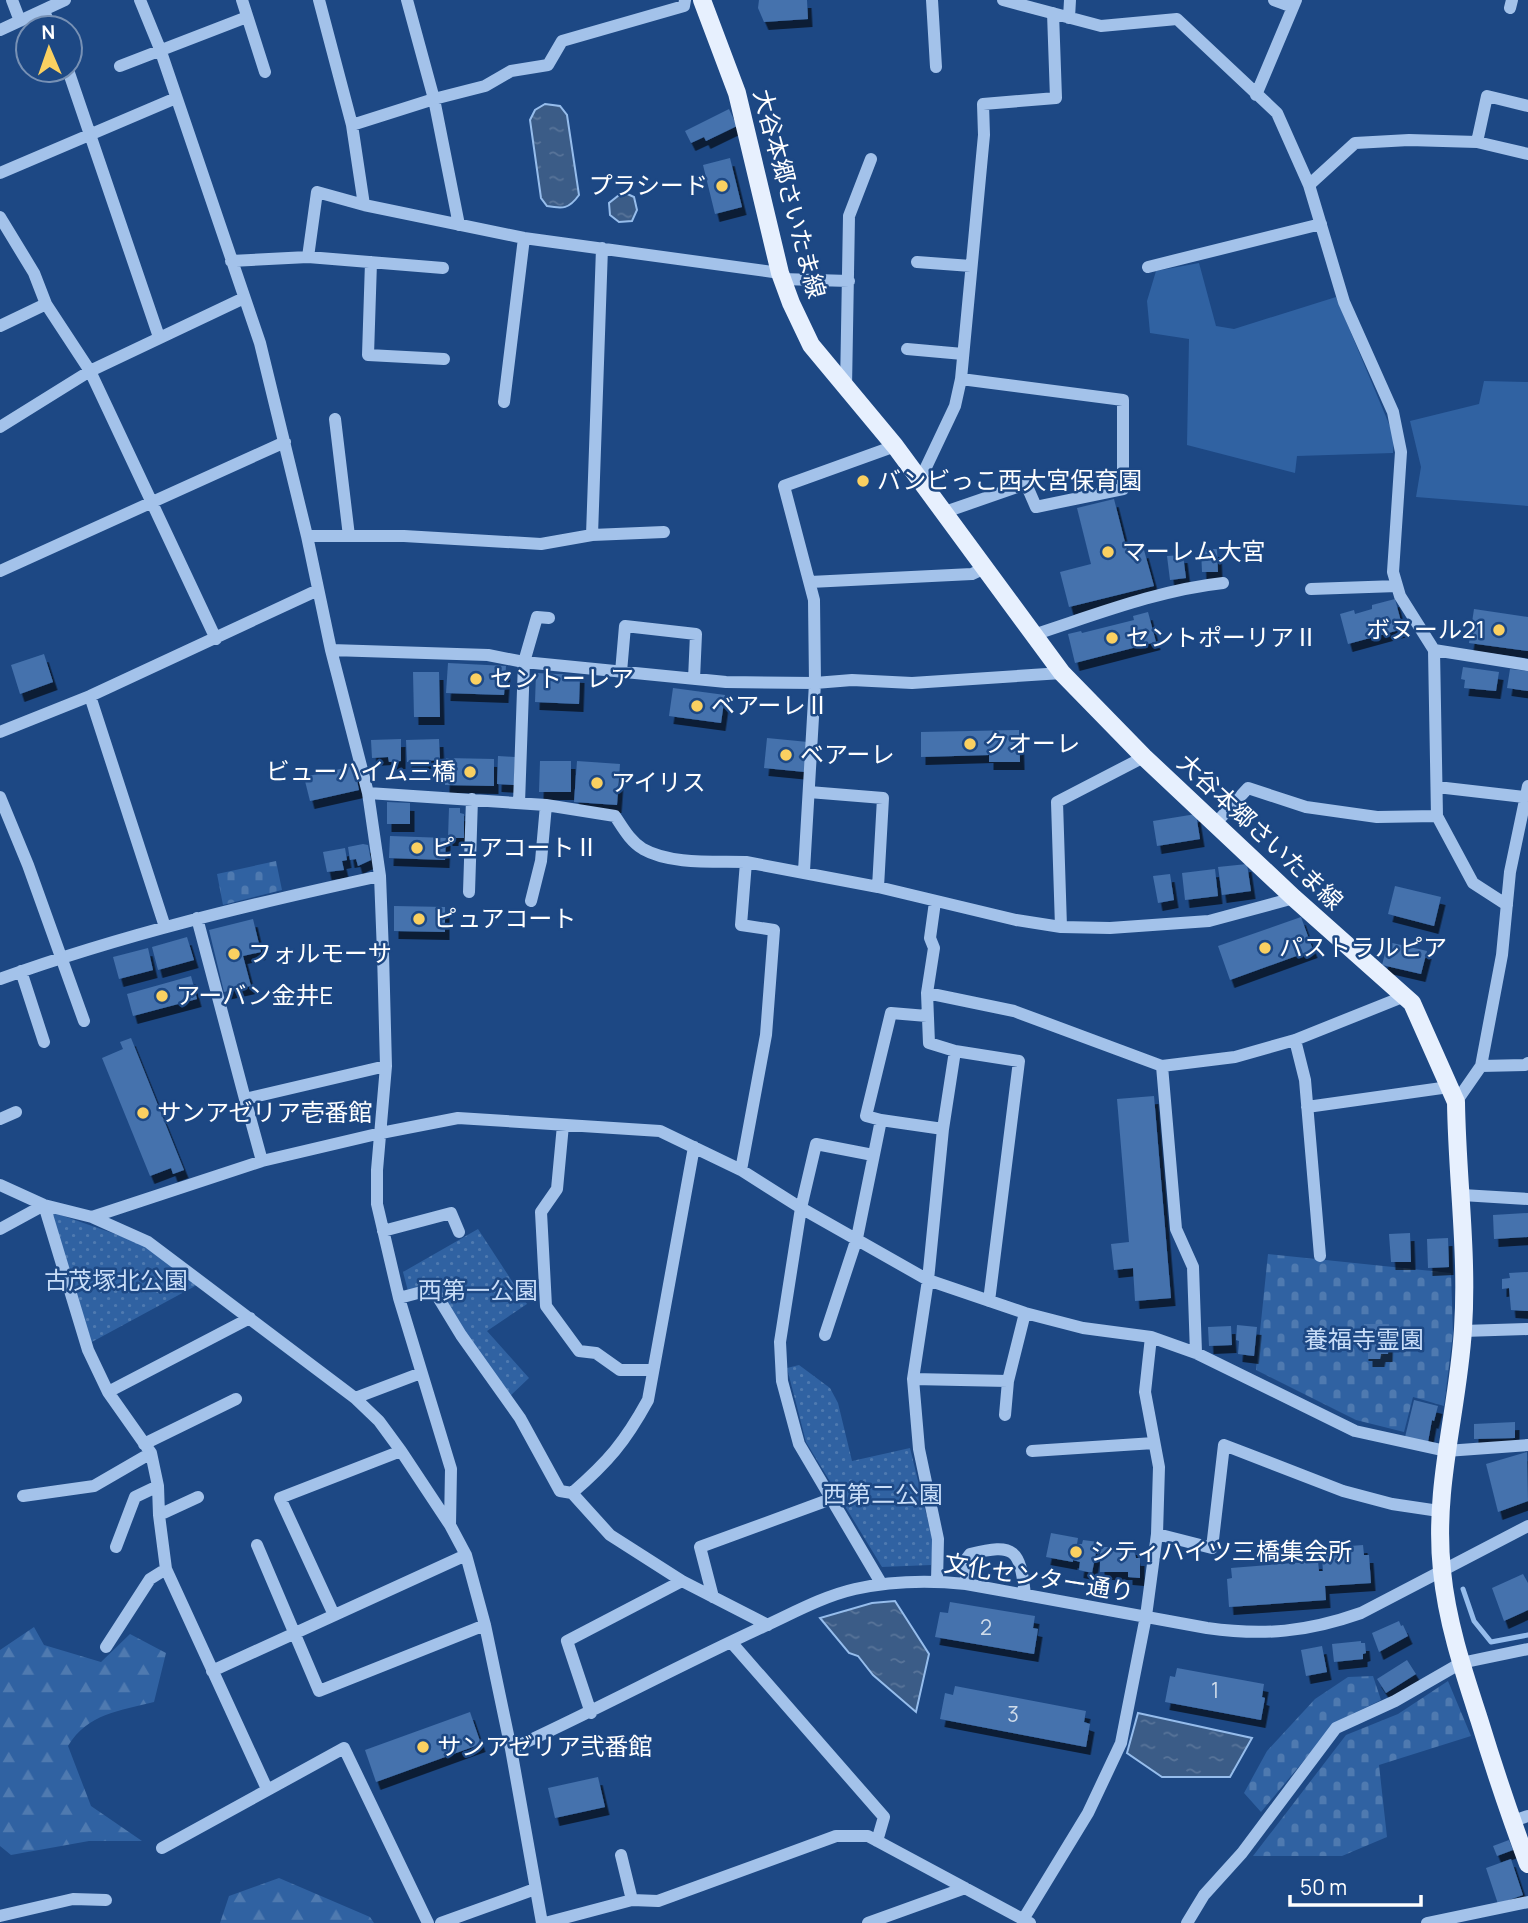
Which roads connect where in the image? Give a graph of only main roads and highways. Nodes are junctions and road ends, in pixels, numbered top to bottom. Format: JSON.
{"nodes":[{"id":1,"x":702,"y":0,"type":"edge"},
{"id":2,"x":1520,"y":1819,"type":"edge"},
{"id":3,"x":1528,"y":1864,"type":"edge"}],
"edges":[{"from":1,"to":2,"type":"main road","name":"大谷本郷さいたま線"},
{"from":2,"to":3,"type":"main road","name":"大谷本郷さいたま線"}]}
